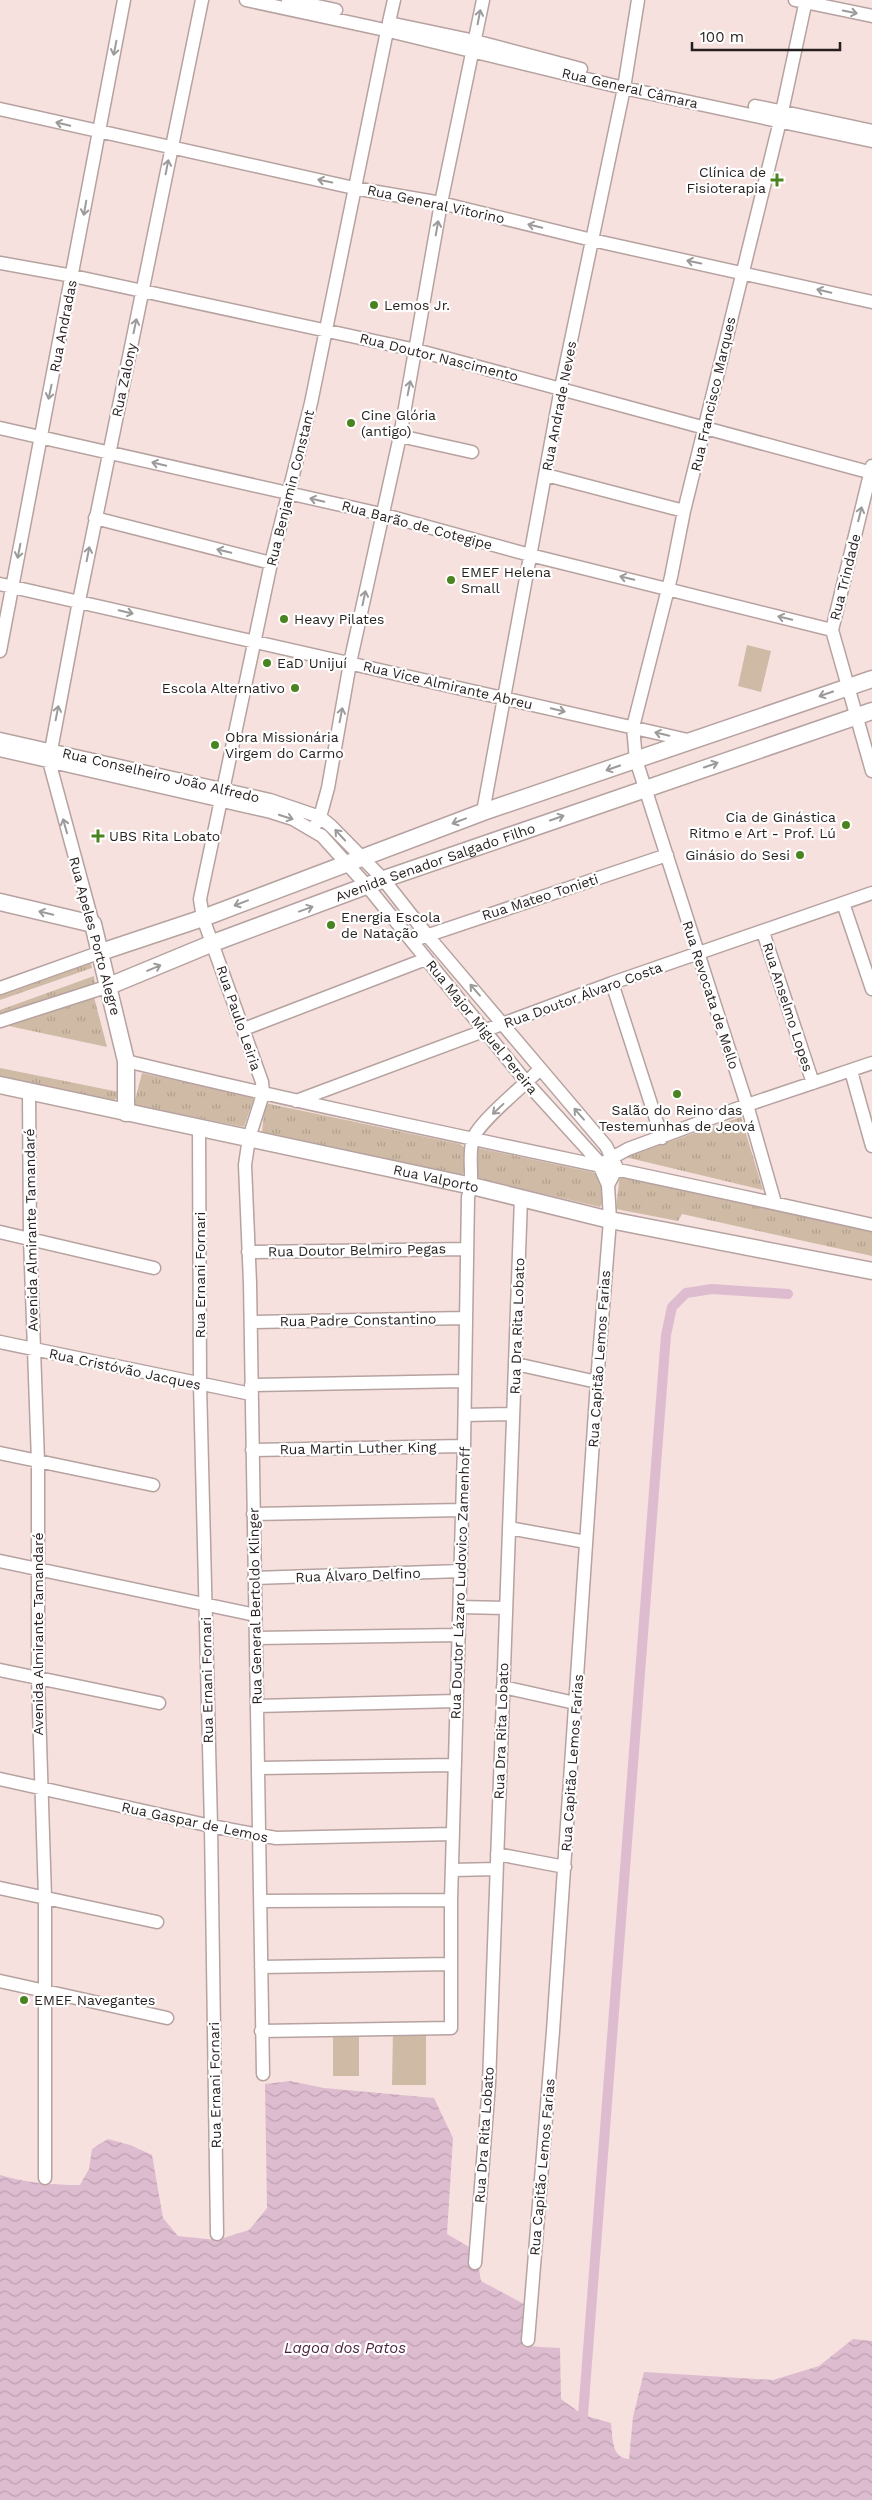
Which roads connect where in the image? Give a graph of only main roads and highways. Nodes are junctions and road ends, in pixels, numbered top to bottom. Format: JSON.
{"nodes":[{"id":1,"x":872,"y":679,"type":"edge"},
{"id":2,"x":864,"y":714,"type":"edge"},
{"id":3,"x":0,"y":902,"type":"edge"},
{"id":4,"x":101,"y":952,"type":"junction"},
{"id":5,"x":109,"y":986,"type":"junction"},
{"id":6,"x":0,"y":1085,"type":"edge"},
{"id":7,"x":126,"y":1114,"type":"junction"},
{"id":8,"x":872,"y":1271,"type":"edge"}],
"edges":[{"from":1,"to":4,"type":"main road","name":"Avenida Senador Salgado Filho","one_way":true},
{"from":5,"to":2,"type":"main road","name":"Avenida Senador Salgado Filho","one_way":true},
{"from":4,"to":3,"type":"main road","name":"Rua Apeles Porto Alegre","one_way":true},
{"from":4,"to":5,"type":"main road","name":"Rua Apeles Porto Alegre"},
{"from":5,"to":7,"type":"main road","name":"Rua Apeles Porto Alegre"},
{"from":6,"to":7,"type":"main road","name":"Rua Valporto"},
{"from":7,"to":8,"type":"main road","name":"Rua Valporto"}]}
